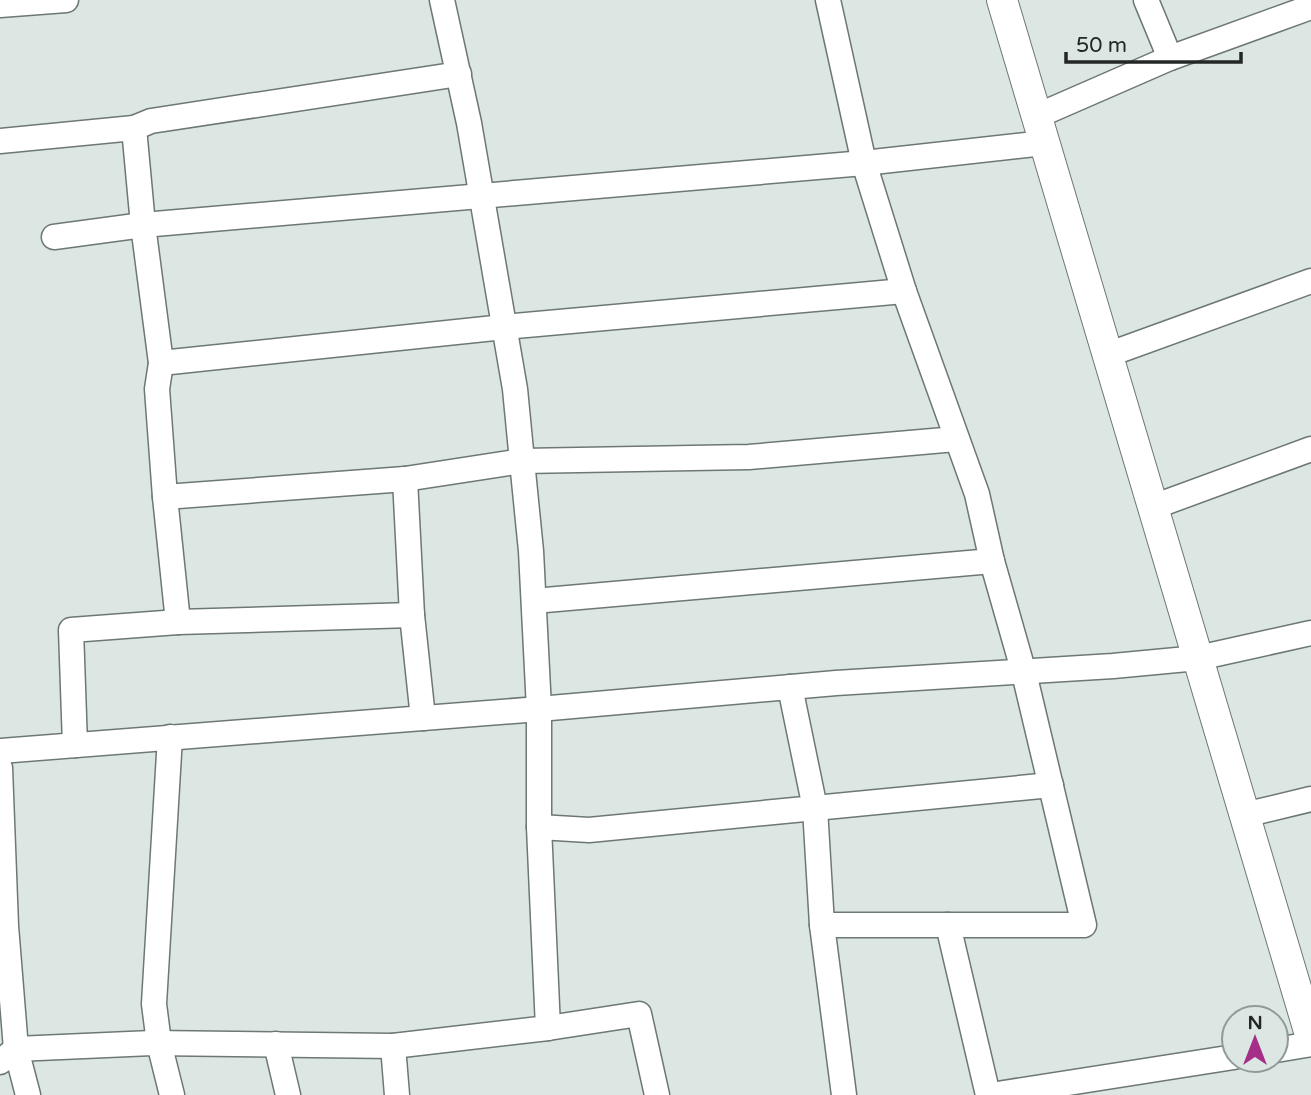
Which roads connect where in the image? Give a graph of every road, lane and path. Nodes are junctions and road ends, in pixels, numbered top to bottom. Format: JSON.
{"nodes":[{"id":1,"x":66,"y":0,"type":"edge"},
{"id":2,"x":442,"y":0,"type":"edge"},
{"id":3,"x":828,"y":0,"type":"edge"},
{"id":4,"x":1002,"y":0,"type":"edge"},
{"id":5,"x":1146,"y":0,"type":"edge"},
{"id":6,"x":0,"y":5,"type":"edge"},
{"id":7,"x":1311,"y":7,"type":"edge"},
{"id":8,"x":1170,"y":58,"type":"junction"},
{"id":9,"x":459,"y":74,"type":"junction"},
{"id":10,"x":134,"y":128,"type":"junction"},
{"id":11,"x":1040,"y":130,"type":"junction"},
{"id":12,"x":0,"y":141,"type":"edge"},
{"id":13,"x":864,"y":163,"type":"junction"},
{"id":14,"x":481,"y":195,"type":"junction"},
{"id":15,"x":143,"y":225,"type":"junction"},
{"id":16,"x":54,"y":237,"type":"dead end"},
{"id":17,"x":1311,"y":281,"type":"edge"},
{"id":18,"x":904,"y":291,"type":"junction"},
{"id":19,"x":504,"y":327,"type":"junction"},
{"id":20,"x":1107,"y":355,"type":"junction"},
{"id":21,"x":161,"y":363,"type":"junction"},
{"id":22,"x":956,"y":439,"type":"junction"},
{"id":23,"x":1311,"y":450,"type":"edge"},
{"id":24,"x":522,"y":461,"type":"junction"},
{"id":25,"x":405,"y":479,"type":"junction"},
{"id":26,"x":164,"y":497,"type":"junction"},
{"id":27,"x":1153,"y":507,"type":"junction"},
{"id":28,"x":992,"y":561,"type":"junction"},
{"id":29,"x":534,"y":601,"type":"junction"},
{"id":30,"x":412,"y":615,"type":"junction"},
{"id":31,"x":178,"y":622,"type":"junction"},
{"id":32,"x":1311,"y":633,"type":"edge"},
{"id":33,"x":1198,"y":658,"type":"junction"},
{"id":34,"x":1024,"y":673,"type":"junction"},
{"id":35,"x":790,"y":687,"type":"junction"},
{"id":36,"x":539,"y":709,"type":"junction"},
{"id":37,"x":423,"y":718,"type":"junction"},
{"id":38,"x":170,"y":737,"type":"junction"},
{"id":39,"x":75,"y":745,"type":"junction"},
{"id":40,"x":0,"y":751,"type":"edge"},
{"id":41,"x":0,"y":768,"type":"edge"},
{"id":42,"x":1051,"y":785,"type":"junction"},
{"id":43,"x":1311,"y":799,"type":"edge"},
{"id":44,"x":815,"y":808,"type":"junction"},
{"id":45,"x":1244,"y":815,"type":"junction"},
{"id":46,"x":539,"y":827,"type":"junction"},
{"id":47,"x":822,"y":925,"type":"junction"},
{"id":48,"x":948,"y":925,"type":"junction"},
{"id":49,"x":548,"y":1028,"type":"junction"},
{"id":50,"x":1311,"y":1038,"type":"edge"},
{"id":51,"x":159,"y":1042,"type":"junction"},
{"id":52,"x":276,"y":1044,"type":"junction"},
{"id":53,"x":1311,"y":1044,"type":"edge"},
{"id":54,"x":393,"y":1046,"type":"junction"},
{"id":55,"x":1290,"y":1048,"type":"edge"},
{"id":56,"x":8,"y":1056,"type":"edge"},
{"id":57,"x":1220,"y":1058,"type":"edge"},
{"id":58,"x":28,"y":1095,"type":"edge"},
{"id":59,"x":172,"y":1095,"type":"edge"},
{"id":60,"x":288,"y":1095,"type":"edge"},
{"id":61,"x":397,"y":1095,"type":"edge"},
{"id":62,"x":657,"y":1095,"type":"edge"},
{"id":63,"x":844,"y":1095,"type":"edge"},
{"id":64,"x":989,"y":1095,"type":"edge"}],
"edges":[{"from":1,"to":6,"type":"street"},
{"from":2,"to":9,"type":"street"},
{"from":3,"to":13,"type":"street"},
{"from":4,"to":11,"type":"street"},
{"from":5,"to":8,"type":"street"},
{"from":7,"to":8,"type":"street"},
{"from":8,"to":11,"type":"street"},
{"from":9,"to":10,"type":"street"},
{"from":9,"to":14,"type":"street"},
{"from":10,"to":12,"type":"street"},
{"from":10,"to":15,"type":"street"},
{"from":11,"to":13,"type":"street"},
{"from":11,"to":20,"type":"street"},
{"from":13,"to":14,"type":"street"},
{"from":13,"to":18,"type":"street"},
{"from":14,"to":15,"type":"street"},
{"from":14,"to":19,"type":"street"},
{"from":15,"to":16,"type":"street"},
{"from":15,"to":21,"type":"street"},
{"from":17,"to":20,"type":"street"},
{"from":18,"to":19,"type":"street"},
{"from":18,"to":22,"type":"street"},
{"from":19,"to":21,"type":"street"},
{"from":19,"to":24,"type":"street"},
{"from":20,"to":27,"type":"street"},
{"from":21,"to":26,"type":"street"},
{"from":22,"to":24,"type":"street"},
{"from":22,"to":28,"type":"street"},
{"from":23,"to":27,"type":"street"},
{"from":24,"to":25,"type":"street"},
{"from":24,"to":29,"type":"street"},
{"from":25,"to":26,"type":"street"},
{"from":25,"to":30,"type":"street"},
{"from":26,"to":31,"type":"street"},
{"from":27,"to":33,"type":"street"},
{"from":28,"to":29,"type":"street"},
{"from":28,"to":34,"type":"street"},
{"from":29,"to":36,"type":"street"},
{"from":30,"to":31,"type":"street"},
{"from":30,"to":37,"type":"street"},
{"from":31,"to":39,"type":"street"},
{"from":32,"to":33,"type":"street"},
{"from":33,"to":34,"type":"street"},
{"from":33,"to":45,"type":"street"},
{"from":34,"to":35,"type":"street"},
{"from":34,"to":42,"type":"street"},
{"from":35,"to":36,"type":"street"},
{"from":35,"to":44,"type":"street"},
{"from":36,"to":37,"type":"street"},
{"from":36,"to":46,"type":"street"},
{"from":37,"to":38,"type":"street"},
{"from":38,"to":39,"type":"street"},
{"from":38,"to":51,"type":"street"},
{"from":39,"to":40,"type":"street"},
{"from":41,"to":56,"type":"street"},
{"from":42,"to":44,"type":"street"},
{"from":42,"to":48,"type":"street"},
{"from":43,"to":45,"type":"street"},
{"from":44,"to":46,"type":"street"},
{"from":44,"to":47,"type":"street"},
{"from":45,"to":50,"type":"street"},
{"from":46,"to":49,"type":"street"},
{"from":47,"to":48,"type":"street"},
{"from":47,"to":63,"type":"street"},
{"from":48,"to":64,"type":"street"},
{"from":49,"to":54,"type":"street"},
{"from":49,"to":62,"type":"street"},
{"from":51,"to":52,"type":"street"},
{"from":51,"to":56,"type":"street"},
{"from":51,"to":59,"type":"street"},
{"from":52,"to":54,"type":"street"},
{"from":52,"to":60,"type":"street"},
{"from":53,"to":55,"type":"street"},
{"from":54,"to":61,"type":"street"},
{"from":56,"to":58,"type":"street"},
{"from":57,"to":64,"type":"street"}]}
